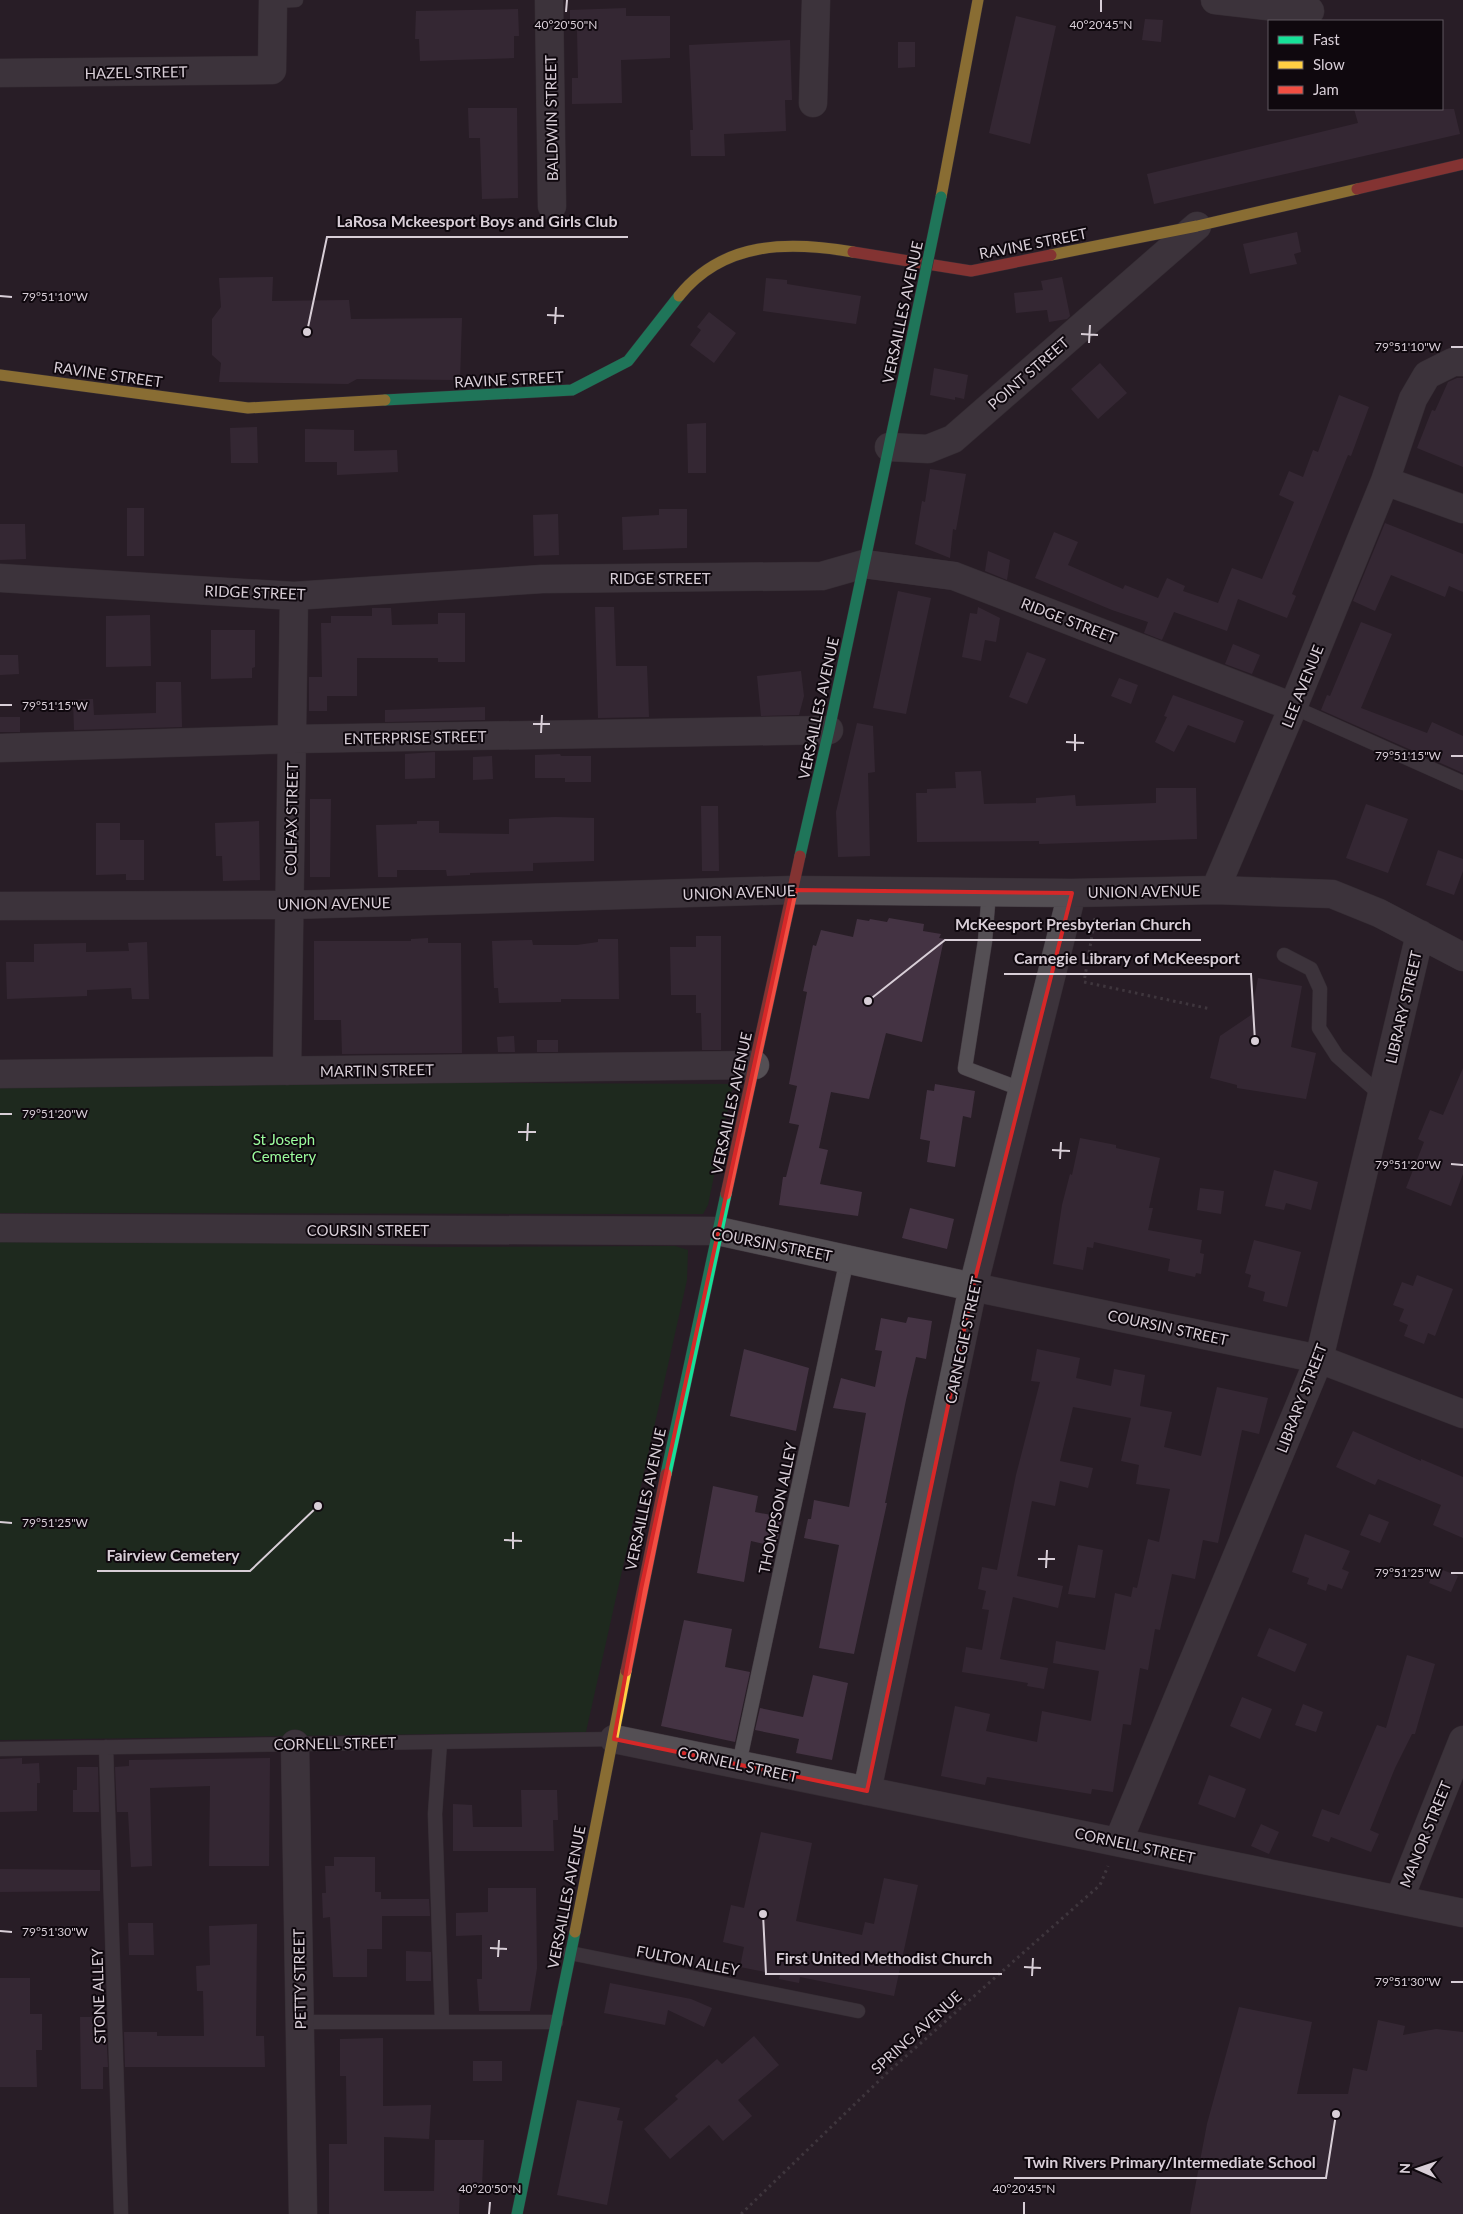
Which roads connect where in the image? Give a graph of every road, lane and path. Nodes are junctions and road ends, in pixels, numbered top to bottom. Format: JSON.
{"nodes":[{"id":1,"x":272,"y":0,"type":"edge"},
{"id":2,"x":296,"y":0,"type":"edge"},
{"id":3,"x":549,"y":0,"type":"edge"},
{"id":4,"x":816,"y":0,"type":"edge"},
{"id":5,"x":978,"y":0,"type":"edge"},
{"id":6,"x":1215,"y":0,"type":"edge"},
{"id":7,"x":1310,"y":11,"type":"dead end"},
{"id":8,"x":0,"y":73,"type":"edge"},
{"id":9,"x":813,"y":103,"type":"dead end"},
{"id":10,"x":1463,"y":164,"type":"edge"},
{"id":11,"x":552,"y":206,"type":"dead end"},
{"id":12,"x":1198,"y":226,"type":"junction"},
{"id":13,"x":1463,"y":362,"type":"edge"},
{"id":14,"x":0,"y":375,"type":"edge"},
{"id":15,"x":889,"y":447,"type":"junction"},
{"id":16,"x":1385,"y":480,"type":"junction"},
{"id":17,"x":1463,"y":510,"type":"edge"},
{"id":18,"x":864,"y":564,"type":"junction"},
{"id":19,"x":0,"y":578,"type":"edge"},
{"id":20,"x":294,"y":596,"type":"junction"},
{"id":21,"x":1293,"y":707,"type":"junction"},
{"id":22,"x":829,"y":730,"type":"junction"},
{"id":23,"x":292,"y":739,"type":"junction"},
{"id":24,"x":0,"y":748,"type":"edge"},
{"id":25,"x":1463,"y":783,"type":"edge"},
{"id":26,"x":792,"y":890,"type":"junction"},
{"id":27,"x":1215,"y":890,"type":"junction"},
{"id":28,"x":989,"y":892,"type":"junction"},
{"id":29,"x":1072,"y":893,"type":"junction"},
{"id":30,"x":290,"y":905,"type":"junction"},
{"id":31,"x":0,"y":906,"type":"edge"},
{"id":32,"x":1095,"y":913,"type":"dead end"},
{"id":33,"x":1420,"y":934,"type":"junction"},
{"id":34,"x":1461,"y":952,"type":"edge"},
{"id":35,"x":1284,"y":955,"type":"dead end"},
{"id":36,"x":1211,"y":1009,"type":"dead end"},
{"id":37,"x":755,"y":1065,"type":"junction"},
{"id":38,"x":287,"y":1071,"type":"junction"},
{"id":39,"x":0,"y":1074,"type":"edge"},
{"id":40,"x":1023,"y":1090,"type":"junction"},
{"id":41,"x":1382,"y":1096,"type":"junction"},
{"id":42,"x":0,"y":1228,"type":"edge"},
{"id":43,"x":718,"y":1231,"type":"junction"},
{"id":44,"x":847,"y":1259,"type":"junction"},
{"id":45,"x":974,"y":1287,"type":"junction"},
{"id":46,"x":1319,"y":1358,"type":"junction"},
{"id":47,"x":1463,"y":1414,"type":"edge"},
{"id":48,"x":614,"y":1738,"type":"junction"},
{"id":49,"x":1463,"y":1740,"type":"edge"},
{"id":50,"x":440,"y":1742,"type":"junction"},
{"id":51,"x":295,"y":1744,"type":"junction"},
{"id":52,"x":106,"y":1747,"type":"junction"},
{"id":53,"x":0,"y":1749,"type":"edge"},
{"id":54,"x":739,"y":1764,"type":"junction"},
{"id":55,"x":867,"y":1791,"type":"junction"},
{"id":56,"x":1118,"y":1842,"type":"junction"},
{"id":57,"x":1399,"y":1900,"type":"junction"},
{"id":58,"x":1463,"y":1913,"type":"edge"},
{"id":59,"x":570,"y":1953,"type":"junction"},
{"id":60,"x":858,"y":2011,"type":"dead end"},
{"id":61,"x":300,"y":2022,"type":"junction"},
{"id":62,"x":442,"y":2022,"type":"junction"},
{"id":63,"x":556,"y":2022,"type":"junction"},
{"id":64,"x":121,"y":2214,"type":"edge"},
{"id":65,"x":303,"y":2214,"type":"edge"},
{"id":66,"x":517,"y":2214,"type":"edge"},
{"id":67,"x":741,"y":2214,"type":"edge"}],
"edges":[{"from":1,"to":2,"type":"lane"},
{"from":1,"to":8,"type":"street","name":"HAZEL STREET"},
{"from":3,"to":11,"type":"street","name":"BALDWIN STREET"},
{"from":4,"to":9,"type":"street"},
{"from":5,"to":15,"type":"street","name":"VERSAILLES AVENUE","bridge":true},
{"from":6,"to":7,"type":"street"},
{"from":10,"to":12,"type":"street","name":"RAVINE STREET"},
{"from":12,"to":14,"type":"street","name":"RAVINE STREET"},
{"from":12,"to":15,"type":"street","name":"POINT STREET"},
{"from":13,"to":16,"type":"street"},
{"from":15,"to":18,"type":"street","name":"VERSAILLES AVENUE"},
{"from":16,"to":17,"type":"street"},
{"from":16,"to":21,"type":"street","name":"LEE AVENUE"},
{"from":18,"to":20,"type":"street","name":"RIDGE STREET"},
{"from":18,"to":21,"type":"street","name":"RIDGE STREET"},
{"from":18,"to":22,"type":"street","name":"VERSAILLES AVENUE"},
{"from":19,"to":20,"type":"street","name":"RIDGE STREET"},
{"from":20,"to":23,"type":"street","name":"COLFAX STREET"},
{"from":21,"to":25,"type":"lane"},
{"from":21,"to":27,"type":"street","name":"LEE AVENUE"},
{"from":22,"to":23,"type":"street","name":"ENTERPRISE STREET"},
{"from":22,"to":26,"type":"street","name":"VERSAILLES AVENUE"},
{"from":23,"to":24,"type":"street","name":"ENTERPRISE STREET"},
{"from":23,"to":30,"type":"street","name":"COLFAX STREET"},
{"from":26,"to":28,"type":"street","name":"UNION AVENUE"},
{"from":26,"to":30,"type":"street","name":"UNION AVENUE"},
{"from":26,"to":37,"type":"street","name":"VERSAILLES AVENUE"},
{"from":27,"to":29,"type":"street","name":"UNION AVENUE"},
{"from":27,"to":33,"type":"street","name":"UNION AVENUE"},
{"from":28,"to":29,"type":"street","name":"UNION AVENUE"},
{"from":28,"to":40,"type":"lane"},
{"from":29,"to":40,"type":"street","name":"CARNEGIE STREET"},
{"from":30,"to":31,"type":"street","name":"UNION AVENUE"},
{"from":30,"to":38,"type":"street","name":"COLFAX STREET"},
{"from":32,"to":36,"type":"path"},
{"from":33,"to":34,"type":"street","name":"UNION AVENUE"},
{"from":33,"to":41,"type":"street","name":"LIBRARY STREET"},
{"from":35,"to":41,"type":"lane"},
{"from":37,"to":38,"type":"street","name":"MARTIN STREET"},
{"from":37,"to":43,"type":"street","name":"VERSAILLES AVENUE"},
{"from":38,"to":39,"type":"street","name":"MARTIN STREET"},
{"from":40,"to":45,"type":"street","name":"CARNEGIE STREET"},
{"from":41,"to":46,"type":"street","name":"LIBRARY STREET"},
{"from":42,"to":43,"type":"street","name":"COURSIN STREET"},
{"from":43,"to":44,"type":"street","name":"COURSIN STREET"},
{"from":43,"to":48,"type":"street","name":"VERSAILLES AVENUE"},
{"from":44,"to":45,"type":"street","name":"COURSIN STREET"},
{"from":44,"to":54,"type":"lane","name":"THOMPSON ALLEY"},
{"from":45,"to":46,"type":"street","name":"COURSIN STREET"},
{"from":45,"to":55,"type":"street","name":"CARNEGIE STREET"},
{"from":46,"to":47,"type":"street","name":"COURSIN STREET"},
{"from":46,"to":56,"type":"street","name":"LIBRARY STREET"},
{"from":48,"to":50,"type":"lane","name":"CORNELL STREET"},
{"from":48,"to":54,"type":"street","name":"CORNELL STREET"},
{"from":48,"to":59,"type":"street","name":"VERSAILLES AVENUE"},
{"from":49,"to":57,"type":"street","name":"MANOR STREET"},
{"from":50,"to":51,"type":"lane","name":"CORNELL STREET"},
{"from":50,"to":62,"type":"lane"},
{"from":51,"to":52,"type":"lane","name":"CORNELL STREET"},
{"from":51,"to":61,"type":"street","name":"PETTY STREET"},
{"from":52,"to":53,"type":"lane","name":"CORNELL STREET"},
{"from":52,"to":64,"type":"lane","name":"STONE ALLEY"},
{"from":54,"to":55,"type":"street","name":"CORNELL STREET"},
{"from":55,"to":56,"type":"street","name":"CORNELL STREET"},
{"from":56,"to":57,"type":"street","name":"CORNELL STREET"},
{"from":56,"to":67,"type":"path","name":"SPRING AVENUE"},
{"from":57,"to":58,"type":"street","name":"CORNELL STREET"},
{"from":59,"to":60,"type":"lane","name":"FULTON ALLEY"},
{"from":59,"to":63,"type":"street","name":"VERSAILLES AVENUE"},
{"from":61,"to":62,"type":"lane"},
{"from":61,"to":65,"type":"street","name":"PETTY STREET"},
{"from":62,"to":63,"type":"lane"},
{"from":63,"to":66,"type":"street","name":"VERSAILLES AVENUE"}]}
